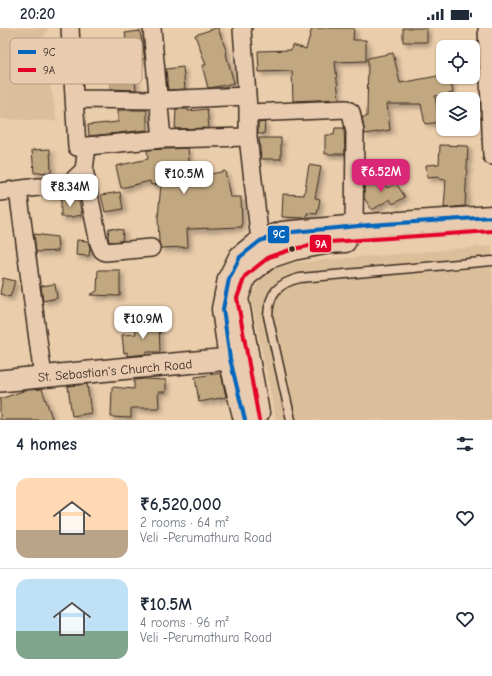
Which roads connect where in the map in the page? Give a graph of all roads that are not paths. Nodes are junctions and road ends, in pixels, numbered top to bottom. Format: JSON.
{"nodes":[{"id":1,"x":70,"y":28,"type":"edge"},
{"id":2,"x":152,"y":28,"type":"edge"},
{"id":3,"x":243,"y":28,"type":"edge"},
{"id":4,"x":487,"y":28,"type":"edge"},
{"id":5,"x":71,"y":38,"type":"edge"},
{"id":6,"x":73,"y":84,"type":"edge"},
{"id":7,"x":247,"y":96,"type":"junction"},
{"id":8,"x":74,"y":100,"type":"junction"},
{"id":9,"x":158,"y":100,"type":"junction"},
{"id":10,"x":248,"y":113,"type":"junction"},
{"id":11,"x":248,"y":137,"type":"junction"},
{"id":12,"x":162,"y":139,"type":"junction"},
{"id":13,"x":77,"y":147,"type":"junction"},
{"id":14,"x":492,"y":156,"type":"edge"},
{"id":15,"x":84,"y":170,"type":"junction"},
{"id":16,"x":18,"y":190,"type":"junction"},
{"id":17,"x":0,"y":192,"type":"edge"},
{"id":18,"x":492,"y":217,"type":"edge"},
{"id":19,"x":354,"y":226,"type":"junction"},
{"id":20,"x":492,"y":231,"type":"edge"},
{"id":21,"x":260,"y":240,"type":"junction"},
{"id":22,"x":151,"y":248,"type":"dead end"},
{"id":23,"x":492,"y":261,"type":"edge"},
{"id":24,"x":230,"y":359,"type":"junction"},
{"id":25,"x":43,"y":377,"type":"junction"},
{"id":26,"x":0,"y":381,"type":"edge"},
{"id":27,"x":245,"y":420,"type":"edge"},
{"id":28,"x":259,"y":420,"type":"edge"},
{"id":29,"x":292,"y":420,"type":"edge"}],
"edges":[{"from":1,"to":5,"type":"street"},
{"from":2,"to":9,"type":"street"},
{"from":3,"to":7,"type":"street"},
{"from":4,"to":14,"type":"street"},
{"from":6,"to":8,"type":"street"},
{"from":7,"to":9,"type":"street"},
{"from":7,"to":10,"type":"street"},
{"from":8,"to":9,"type":"street"},
{"from":8,"to":13,"type":"street"},
{"from":9,"to":12,"type":"street"},
{"from":10,"to":11,"type":"street"},
{"from":10,"to":19,"type":"street"},
{"from":11,"to":12,"type":"street"},
{"from":11,"to":21,"type":"street"},
{"from":12,"to":13,"type":"street"},
{"from":13,"to":15,"type":"street"},
{"from":15,"to":16,"type":"street"},
{"from":15,"to":22,"type":"street"},
{"from":16,"to":17,"type":"street"},
{"from":16,"to":25,"type":"street"},
{"from":18,"to":19,"type":"main road"},
{"from":19,"to":21,"type":"main road"},
{"from":20,"to":28,"type":"main road"},
{"from":21,"to":24,"type":"main road"},
{"from":23,"to":29,"type":"lane"},
{"from":24,"to":25,"type":"street","name":"St. Sebastian's Church Road"},
{"from":24,"to":27,"type":"main road"},
{"from":25,"to":26,"type":"street","name":"St. Sebastian's Church Road"}]}
